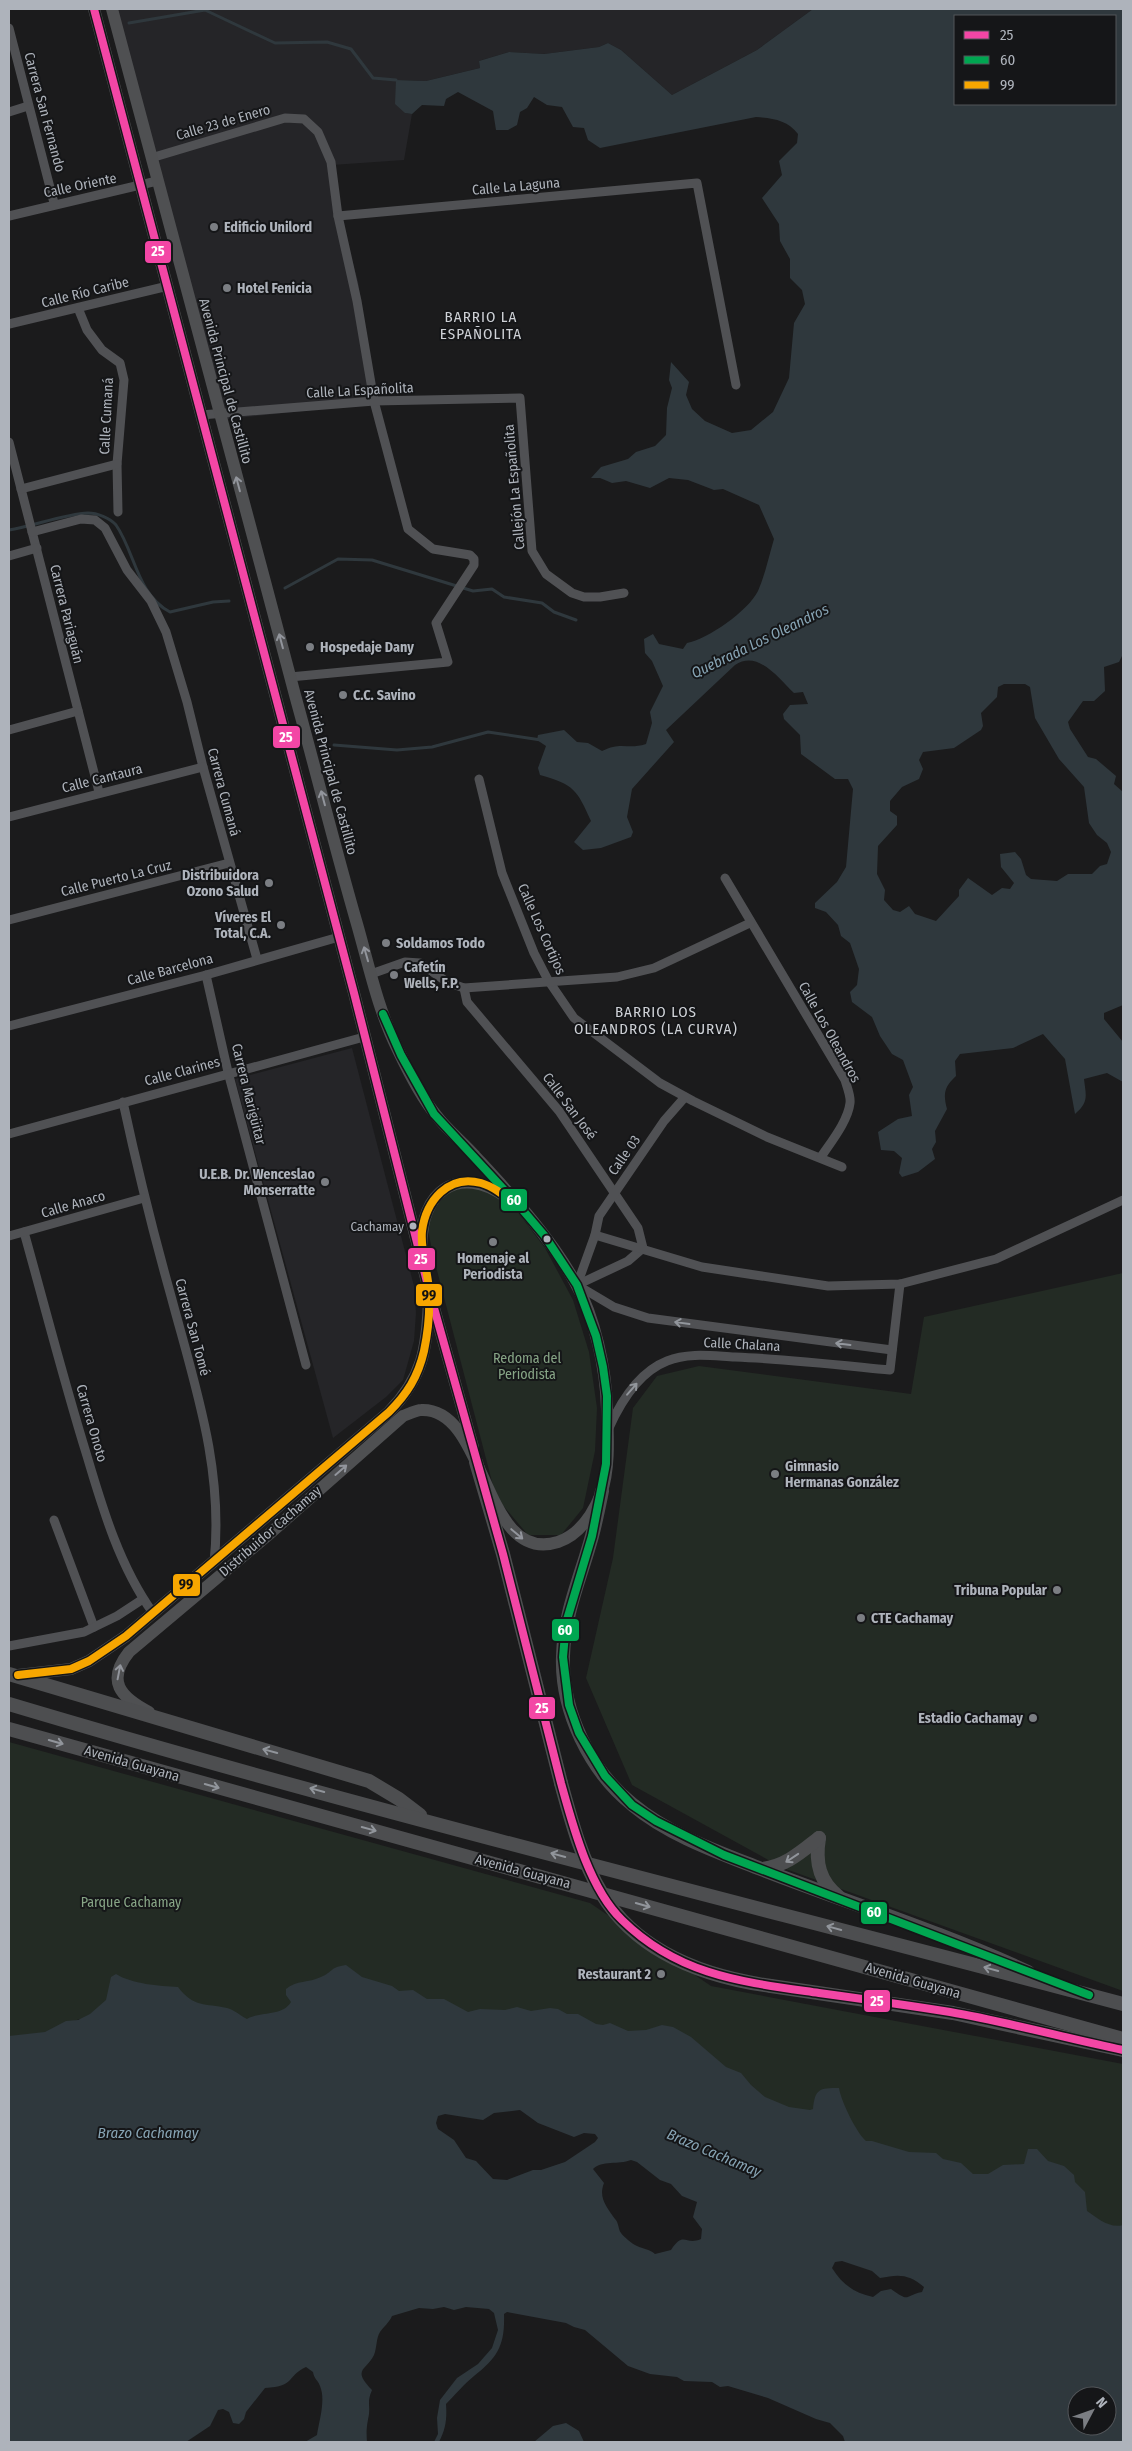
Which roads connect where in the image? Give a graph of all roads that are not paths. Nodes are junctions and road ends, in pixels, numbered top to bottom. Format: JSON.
{"nodes":[{"id":1,"x":94,"y":9,"type":"edge"},
{"id":2,"x":112,"y":9,"type":"edge"},
{"id":3,"x":9,"y":28,"type":"edge"},
{"id":4,"x":28,"y":106,"type":"junction"},
{"id":5,"x":9,"y":112,"type":"edge"},
{"id":6,"x":151,"y":158,"type":"junction"},
{"id":7,"x":157,"y":181,"type":"junction"},
{"id":8,"x":142,"y":185,"type":"junction"},
{"id":9,"x":54,"y":204,"type":"junction"},
{"id":10,"x":9,"y":216,"type":"edge"},
{"id":11,"x":338,"y":216,"type":"junction"},
{"id":12,"x":168,"y":286,"type":"junction"},
{"id":13,"x":78,"y":308,"type":"junction"},
{"id":14,"x":9,"y":324,"type":"edge"},
{"id":15,"x":736,"y":386,"type":"dead end"},
{"id":16,"x":520,"y":398,"type":"joint"},
{"id":17,"x":374,"y":401,"type":"junction"},
{"id":18,"x":219,"y":413,"type":"junction"},
{"id":19,"x":201,"y":415,"type":"junction"},
{"id":20,"x":9,"y":442,"type":"edge"},
{"id":21,"x":117,"y":464,"type":"junction"},
{"id":22,"x":21,"y":489,"type":"junction"},
{"id":23,"x":118,"y":512,"type":"dead end"},
{"id":24,"x":32,"y":531,"type":"junction"},
{"id":25,"x":36,"y":548,"type":"junction"},
{"id":26,"x":9,"y":556,"type":"edge"},
{"id":27,"x":624,"y":593,"type":"dead end"},
{"id":28,"x":290,"y":677,"type":"junction"},
{"id":29,"x":78,"y":711,"type":"junction"},
{"id":30,"x":9,"y":730,"type":"edge"},
{"id":31,"x":202,"y":767,"type":"junction"},
{"id":32,"x":479,"y":780,"type":"dead end"},
{"id":33,"x":99,"y":792,"type":"junction"},
{"id":34,"x":9,"y":817,"type":"edge"},
{"id":35,"x":229,"y":863,"type":"junction"},
{"id":36,"x":725,"y":878,"type":"dead end"},
{"id":37,"x":9,"y":920,"type":"edge"},
{"id":38,"x":750,"y":923,"type":"junction"},
{"id":39,"x":338,"y":937,"type":"junction"},
{"id":40,"x":257,"y":959,"type":"junction"},
{"id":41,"x":371,"y":974,"type":"junction"},
{"id":42,"x":206,"y":975,"type":"junction"},
{"id":43,"x":548,"y":980,"type":"junction"},
{"id":44,"x":464,"y":988,"type":"junction"},
{"id":45,"x":9,"y":1026,"type":"edge"},
{"id":46,"x":364,"y":1037,"type":"junction"},
{"id":47,"x":228,"y":1072,"type":"junction"},
{"id":48,"x":685,"y":1097,"type":"junction"},
{"id":49,"x":123,"y":1102,"type":"junction"},
{"id":50,"x":9,"y":1134,"type":"edge"},
{"id":51,"x":821,"y":1157,"type":"junction"},
{"id":52,"x":842,"y":1167,"type":"dead end"},
{"id":53,"x":615,"y":1191,"type":"junction"},
{"id":54,"x":144,"y":1198,"type":"junction"},
{"id":55,"x":1123,"y":1200,"type":"edge"},
{"id":56,"x":521,"y":1208,"type":"junction"},
{"id":57,"x":24,"y":1232,"type":"junction"},
{"id":58,"x":595,"y":1235,"type":"junction"},
{"id":59,"x":9,"y":1236,"type":"edge"},
{"id":60,"x":643,"y":1248,"type":"junction"},
{"id":61,"x":900,"y":1284,"type":"junction"},
{"id":62,"x":577,"y":1285,"type":"junction"},
{"id":63,"x":429,"y":1290,"type":"junction"},
{"id":64,"x":892,"y":1350,"type":"junction"},
{"id":65,"x":306,"y":1365,"type":"dead end"},
{"id":66,"x":608,"y":1431,"type":"junction"},
{"id":67,"x":476,"y":1462,"type":"junction"},
{"id":68,"x":602,"y":1491,"type":"junction"},
{"id":69,"x":54,"y":1520,"type":"dead end"},
{"id":70,"x":214,"y":1563,"type":"junction"},
{"id":71,"x":143,"y":1599,"type":"junction"},
{"id":72,"x":153,"y":1613,"type":"junction"},
{"id":73,"x":94,"y":1627,"type":"junction"},
{"id":74,"x":9,"y":1646,"type":"edge"},
{"id":75,"x":14,"y":1674,"type":"edge"},
{"id":76,"x":9,"y":1704,"type":"edge"},
{"id":77,"x":158,"y":1717,"type":"junction"},
{"id":78,"x":9,"y":1728,"type":"edge"},
{"id":79,"x":424,"y":1819,"type":"junction"},
{"id":80,"x":761,"y":1869,"type":"junction"},
{"id":81,"x":844,"y":1901,"type":"junction"},
{"id":82,"x":1089,"y":1995,"type":"junction"},
{"id":83,"x":1123,"y":2004,"type":"edge"},
{"id":84,"x":1123,"y":2039,"type":"edge"},
{"id":85,"x":1123,"y":2050,"type":"edge"}],
"edges":[{"from":1,"to":8,"type":"main road"},
{"from":2,"to":6,"type":"main road","name":"Avenida Principal de Castillito"},
{"from":3,"to":4,"type":"street","name":"Carrera San Fernando"},
{"from":4,"to":5,"type":"street"},
{"from":4,"to":9,"type":"street","name":"Carrera San Fernando"},
{"from":6,"to":7,"type":"main road","name":"Avenida Principal de Castillito"},
{"from":6,"to":11,"type":"street","name":"Calle 23 de Enero"},
{"from":7,"to":8,"type":"street","name":"Calle Oriente"},
{"from":7,"to":18,"type":"main road","name":"Avenida Principal de Castillito"},
{"from":8,"to":9,"type":"street","name":"Calle Oriente"},
{"from":8,"to":12,"type":"main road"},
{"from":9,"to":10,"type":"street","name":"Calle Oriente"},
{"from":11,"to":15,"type":"street","name":"Calle La Laguna"},
{"from":11,"to":17,"type":"street"},
{"from":12,"to":13,"type":"street","name":"Calle Río Caribe"},
{"from":12,"to":19,"type":"main road"},
{"from":13,"to":14,"type":"street","name":"Calle Río Caribe"},
{"from":13,"to":21,"type":"street","name":"Calle Cumaná"},
{"from":16,"to":17,"type":"street","name":"Calle La Españolita"},
{"from":16,"to":27,"type":"street","name":"Callejón La Españolita"},
{"from":17,"to":18,"type":"street","name":"Calle La Españolita"},
{"from":17,"to":28,"type":"street"},
{"from":18,"to":19,"type":"street","name":"Calle La Españolita"},
{"from":28,"to":18,"type":"main road","name":"Avenida Principal de Castillito","one_way":true},
{"from":19,"to":39,"type":"main road"},
{"from":20,"to":22,"type":"street","name":"Carrera Pariaguán"},
{"from":21,"to":22,"type":"street"},
{"from":21,"to":23,"type":"street","name":"Calle Cumaná"},
{"from":22,"to":24,"type":"street","name":"Carrera Pariaguán"},
{"from":24,"to":25,"type":"street","name":"Carrera Pariaguán"},
{"from":24,"to":31,"type":"street","name":"Carrera Cumaná"},
{"from":25,"to":26,"type":"street"},
{"from":25,"to":29,"type":"street","name":"Carrera Pariaguán"},
{"from":41,"to":28,"type":"main road","name":"Avenida Principal de Castillito","one_way":true},
{"from":29,"to":30,"type":"street"},
{"from":29,"to":33,"type":"street","name":"Carrera Pariaguán"},
{"from":31,"to":33,"type":"street","name":"Calle Cantaura"},
{"from":31,"to":35,"type":"street","name":"Carrera Cumaná"},
{"from":32,"to":43,"type":"street","name":"Calle Los Cortijos"},
{"from":33,"to":34,"type":"street","name":"Calle Cantaura"},
{"from":35,"to":37,"type":"street","name":"Calle Puerto La Cruz"},
{"from":35,"to":40,"type":"street","name":"Carrera Cumaná"},
{"from":36,"to":38,"type":"street","name":"Calle Los Oleandros"},
{"from":38,"to":43,"type":"street"},
{"from":38,"to":51,"type":"street","name":"Calle Los Oleandros"},
{"from":39,"to":40,"type":"street","name":"Calle Barcelona"},
{"from":39,"to":46,"type":"main road"},
{"from":40,"to":42,"type":"street","name":"Calle Barcelona"},
{"from":41,"to":44,"type":"street"},
{"from":41,"to":56,"type":"main road","name":"Avenida Principal de Castillito"},
{"from":42,"to":45,"type":"street","name":"Calle Barcelona"},
{"from":42,"to":47,"type":"street","name":"Carrera Marigüitar"},
{"from":43,"to":44,"type":"street"},
{"from":43,"to":48,"type":"street","name":"Calle Los Cortijos"},
{"from":44,"to":53,"type":"street","name":"Calle San José"},
{"from":46,"to":47,"type":"street","name":"Calle Clarines"},
{"from":46,"to":63,"type":"main road"},
{"from":47,"to":49,"type":"street","name":"Calle Clarines"},
{"from":47,"to":65,"type":"street","name":"Carrera Marigüitar"},
{"from":48,"to":51,"type":"street","name":"Calle Los Cortijos"},
{"from":48,"to":53,"type":"street","name":"Calle 03"},
{"from":49,"to":50,"type":"street","name":"Calle Clarines"},
{"from":49,"to":54,"type":"street","name":"Carrera San Tomé"},
{"from":51,"to":52,"type":"street","name":"Calle Los Cortijos"},
{"from":53,"to":58,"type":"street","name":"Calle 03"},
{"from":53,"to":60,"type":"street","name":"Calle San José"},
{"from":54,"to":57,"type":"street","name":"Calle Anaco"},
{"from":54,"to":70,"type":"street","name":"Carrera San Tomé"},
{"from":55,"to":61,"type":"street"},
{"from":56,"to":62,"type":"main road","name":"Avenida Principal de Castillito"},
{"from":56,"to":63,"type":"main road"},
{"from":57,"to":59,"type":"street","name":"Calle Anaco"},
{"from":57,"to":71,"type":"street","name":"Carrera Onoto"},
{"from":58,"to":60,"type":"street"},
{"from":58,"to":62,"type":"street","name":"Calle 03"},
{"from":60,"to":61,"type":"street"},
{"from":60,"to":62,"type":"street"},
{"from":61,"to":64,"type":"street","name":"Calle Chalana"},
{"from":64,"to":62,"type":"street","name":"Calle Chalana","one_way":true},
{"from":62,"to":66,"type":"main road","name":"Avenida Principal de Castillito"},
{"from":63,"to":67,"type":"main road"},
{"from":63,"to":70,"type":"main road","name":"Distribuidor Cachamay"},
{"from":66,"to":64,"type":"street","name":"Calle Chalana","one_way":true},
{"from":66,"to":68,"type":"main road","name":"Avenida Principal de Castillito"},
{"from":67,"to":68,"type":"main road","name":"Avenida Principal de Castillito","one_way":true},
{"from":77,"to":67,"type":"main road","name":"Distribuidor Cachamay","one_way":true},
{"from":67,"to":85,"type":"main road","bridge":true},
{"from":68,"to":80,"type":"main road"},
{"from":69,"to":73,"type":"street"},
{"from":70,"to":72,"type":"main road","name":"Distribuidor Cachamay"},
{"from":71,"to":72,"type":"street","name":"Carrera Onoto"},
{"from":71,"to":73,"type":"street"},
{"from":72,"to":75,"type":"main road","name":"Distribuidor Cachamay"},
{"from":73,"to":74,"type":"street"},
{"from":75,"to":77,"type":"main road","name":"Distribuidor Cachamay"},
{"from":79,"to":76,"type":"main road","name":"Avenida Guayana","one_way":true},
{"from":79,"to":77,"type":"main road","name":"Distribuidor Cachamay","one_way":true},
{"from":78,"to":84,"type":"main road","name":"Avenida Guayana","one_way":true},
{"from":82,"to":79,"type":"main road","name":"Avenida Guayana","one_way":true},
{"from":80,"to":81,"type":"main road"},
{"from":81,"to":80,"type":"main road","one_way":true},
{"from":81,"to":82,"type":"main road"},
{"from":82,"to":83,"type":"main road","name":"Avenida Guayana"}]}
